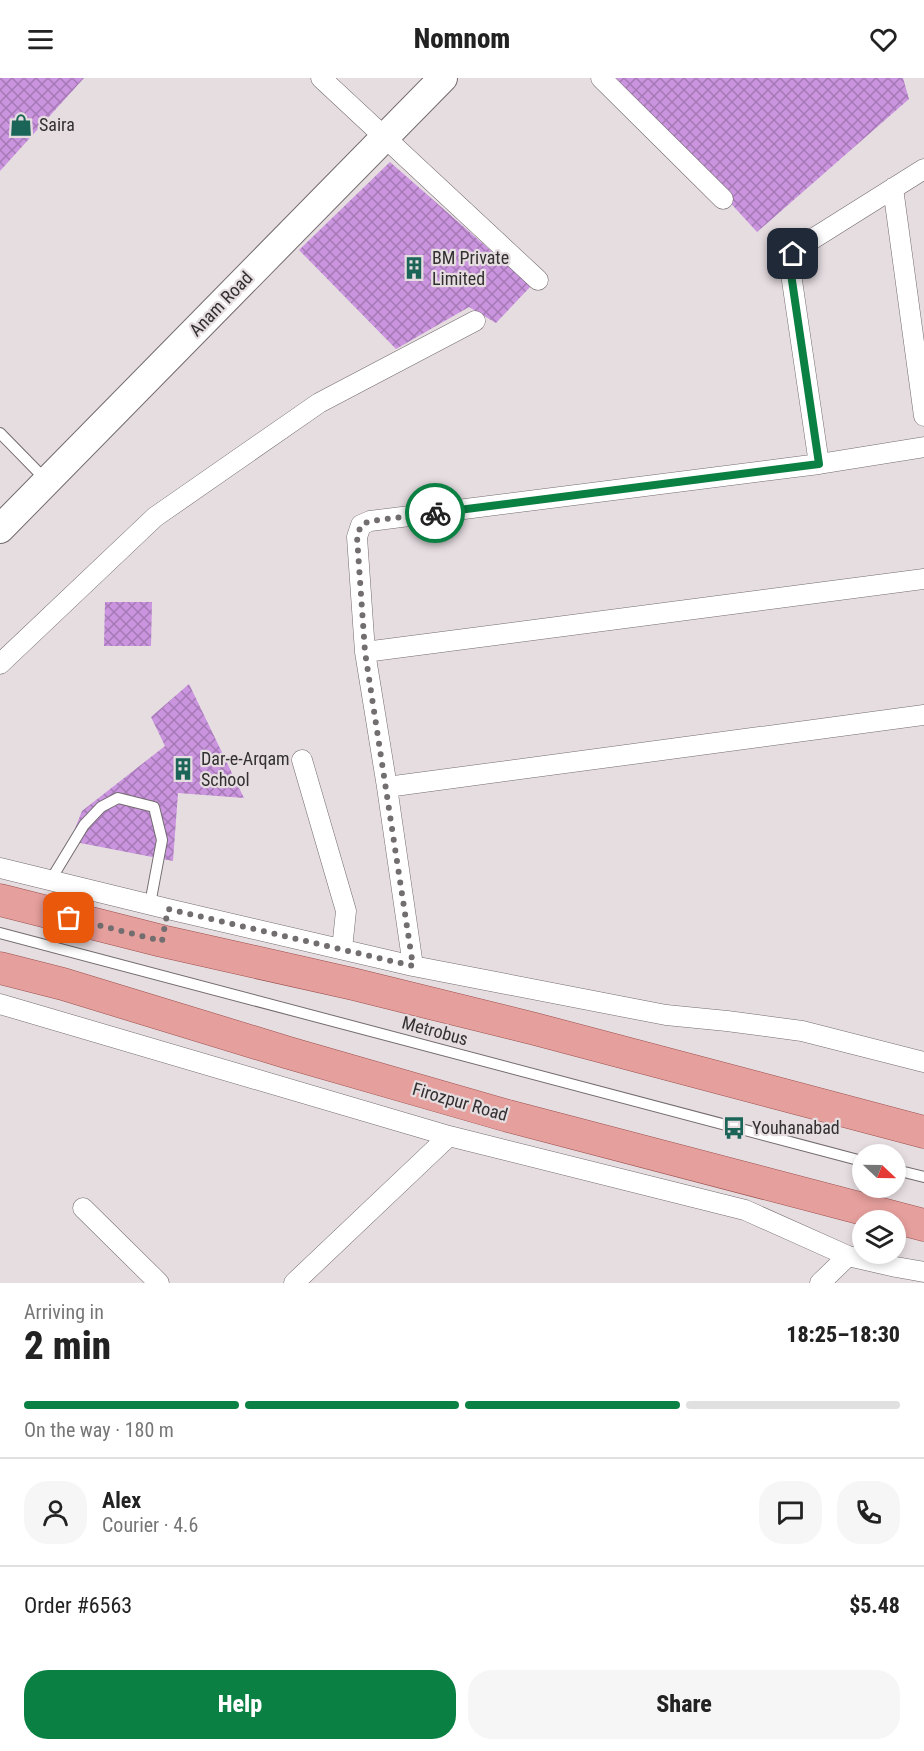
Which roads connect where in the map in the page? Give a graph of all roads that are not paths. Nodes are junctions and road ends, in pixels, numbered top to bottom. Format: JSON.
{"nodes":[{"id":1,"x":321,"y":78,"type":"edge"},
{"id":2,"x":443,"y":78,"type":"edge"},
{"id":3,"x":601,"y":78,"type":"edge"},
{"id":4,"x":384,"y":138,"type":"junction"},
{"id":5,"x":924,"y":169,"type":"edge"},
{"id":6,"x":893,"y":188,"type":"junction"},
{"id":7,"x":723,"y":199,"type":"dead end"},
{"id":8,"x":538,"y":280,"type":"dead end"},
{"id":9,"x":475,"y":321,"type":"dead end"},
{"id":10,"x":924,"y":416,"type":"edge"},
{"id":11,"x":0,"y":433,"type":"edge"},
{"id":12,"x":924,"y":447,"type":"edge"},
{"id":13,"x":819,"y":464,"type":"junction"},
{"id":14,"x":47,"y":481,"type":"junction"},
{"id":15,"x":0,"y":530,"type":"edge"},
{"id":16,"x":924,"y":579,"type":"edge"},
{"id":17,"x":365,"y":652,"type":"junction"},
{"id":18,"x":0,"y":664,"type":"edge"},
{"id":19,"x":924,"y":715,"type":"edge"},
{"id":20,"x":302,"y":760,"type":"dead end"},
{"id":21,"x":387,"y":787,"type":"junction"},
{"id":22,"x":0,"y":868,"type":"edge"},
{"id":23,"x":50,"y":881,"type":"junction"},
{"id":24,"x":0,"y":900,"type":"edge"},
{"id":25,"x":159,"y":907,"type":"junction"},
{"id":26,"x":0,"y":933,"type":"edge"},
{"id":27,"x":162,"y":941,"type":"junction"},
{"id":28,"x":342,"y":949,"type":"junction"},
{"id":29,"x":413,"y":966,"type":"junction"},
{"id":30,"x":0,"y":968,"type":"edge"},
{"id":31,"x":0,"y":1004,"type":"edge"},
{"id":32,"x":924,"y":1062,"type":"edge"},
{"id":33,"x":924,"y":1132,"type":"edge"},
{"id":34,"x":449,"y":1136,"type":"junction"},
{"id":35,"x":852,"y":1158,"type":"edge"},
{"id":36,"x":906,"y":1172,"type":"edge"},
{"id":37,"x":924,"y":1177,"type":"edge"},
{"id":38,"x":83,"y":1208,"type":"dead end"},
{"id":39,"x":924,"y":1225,"type":"edge"},
{"id":40,"x":848,"y":1256,"type":"junction"},
{"id":41,"x":924,"y":1272,"type":"edge"},
{"id":42,"x":159,"y":1283,"type":"edge"},
{"id":43,"x":294,"y":1283,"type":"edge"},
{"id":44,"x":820,"y":1283,"type":"edge"}],
"edges":[{"from":1,"to":4,"type":"street"},
{"from":2,"to":4,"type":"street","name":"Anam Road"},
{"from":3,"to":7,"type":"street"},
{"from":4,"to":8,"type":"street"},
{"from":4,"to":14,"type":"street","name":"Anam Road"},
{"from":5,"to":6,"type":"street"},
{"from":6,"to":10,"type":"street"},
{"from":6,"to":13,"type":"street"},
{"from":9,"to":18,"type":"street"},
{"from":11,"to":14,"type":"lane"},
{"from":12,"to":13,"type":"street"},
{"from":13,"to":17,"type":"street"},
{"from":14,"to":15,"type":"street","name":"Anam Road"},
{"from":16,"to":17,"type":"street"},
{"from":17,"to":21,"type":"street"},
{"from":19,"to":21,"type":"street"},
{"from":20,"to":28,"type":"street"},
{"from":21,"to":29,"type":"street"},
{"from":22,"to":23,"type":"street"},
{"from":23,"to":25,"type":"street"},
{"from":23,"to":25,"type":"lane"},
{"from":24,"to":27,"type":"main road"},
{"from":25,"to":27,"type":"street"},
{"from":25,"to":28,"type":"street"},
{"from":26,"to":35,"type":"lane","name":"Metrobus"},
{"from":27,"to":33,"type":"main road"},
{"from":28,"to":29,"type":"street"},
{"from":29,"to":32,"type":"street"},
{"from":30,"to":39,"type":"main road","name":"Firozpur Road"},
{"from":31,"to":34,"type":"street"},
{"from":34,"to":40,"type":"street"},
{"from":34,"to":43,"type":"street"},
{"from":36,"to":37,"type":"lane"},
{"from":38,"to":42,"type":"street"},
{"from":40,"to":41,"type":"street"},
{"from":40,"to":44,"type":"street"}]}
